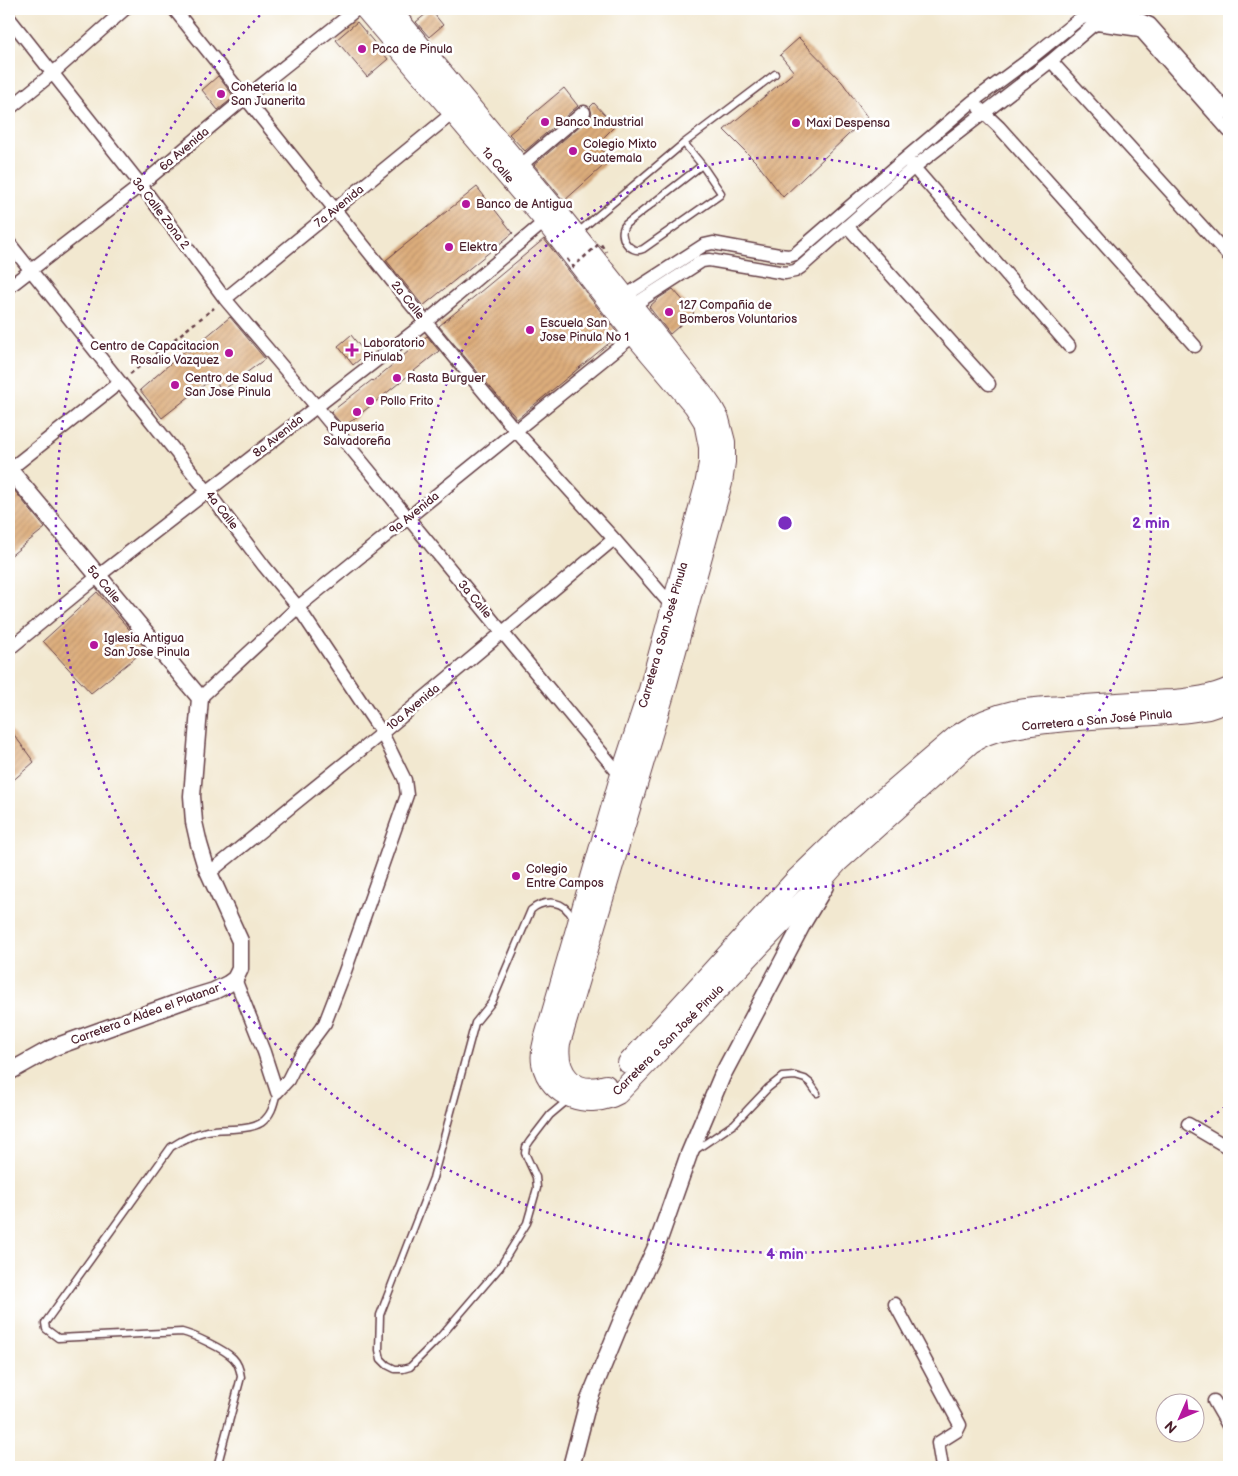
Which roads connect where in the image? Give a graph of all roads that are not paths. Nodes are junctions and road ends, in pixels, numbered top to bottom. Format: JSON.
{"nodes":[{"id":1,"x":125,"y":9,"type":"edge"},
{"id":2,"x":174,"y":9,"type":"edge"},
{"id":3,"x":357,"y":9,"type":"edge"},
{"id":4,"x":365,"y":9,"type":"edge"},
{"id":5,"x":390,"y":9,"type":"edge"},
{"id":6,"x":9,"y":18,"type":"edge"},
{"id":7,"x":1050,"y":61,"type":"junction"},
{"id":8,"x":53,"y":72,"type":"junction"},
{"id":9,"x":775,"y":74,"type":"dead end"},
{"id":10,"x":244,"y":98,"type":"junction"},
{"id":11,"x":972,"y":102,"type":"junction"},
{"id":12,"x":9,"y":109,"type":"edge"},
{"id":13,"x":454,"y":112,"type":"junction"},
{"id":14,"x":584,"y":112,"type":"dead end"},
{"id":15,"x":984,"y":112,"type":"junction"},
{"id":16,"x":1229,"y":113,"type":"edge"},
{"id":17,"x":1229,"y":131,"type":"edge"},
{"id":18,"x":684,"y":143,"type":"junction"},
{"id":19,"x":909,"y":163,"type":"junction"},
{"id":20,"x":702,"y":165,"type":"junction"},
{"id":21,"x":514,"y":172,"type":"junction"},
{"id":22,"x":140,"y":185,"type":"junction"},
{"id":23,"x":334,"y":210,"type":"junction"},
{"id":24,"x":551,"y":216,"type":"junction"},
{"id":25,"x":847,"y":226,"type":"junction"},
{"id":26,"x":576,"y":234,"type":"junction"},
{"id":27,"x":9,"y":243,"type":"edge"},
{"id":28,"x":1229,"y":256,"type":"edge"},
{"id":29,"x":30,"y":270,"type":"junction"},
{"id":30,"x":9,"y":287,"type":"edge"},
{"id":31,"x":225,"y":299,"type":"junction"},
{"id":32,"x":628,"y":301,"type":"junction"},
{"id":33,"x":426,"y":322,"type":"junction"},
{"id":34,"x":634,"y":335,"type":"junction"},
{"id":35,"x":1069,"y":346,"type":"dead end"},
{"id":36,"x":1196,"y":346,"type":"dead end"},
{"id":37,"x":120,"y":382,"type":"junction"},
{"id":38,"x":989,"y":384,"type":"dead end"},
{"id":39,"x":690,"y":390,"type":"junction"},
{"id":40,"x":316,"y":406,"type":"junction"},
{"id":41,"x":516,"y":431,"type":"junction"},
{"id":42,"x":9,"y":470,"type":"edge"},
{"id":43,"x":207,"y":491,"type":"junction"},
{"id":44,"x":408,"y":518,"type":"junction"},
{"id":45,"x":614,"y":539,"type":"junction"},
{"id":46,"x":97,"y":577,"type":"junction"},
{"id":47,"x":672,"y":606,"type":"junction"},
{"id":48,"x":298,"y":607,"type":"junction"},
{"id":49,"x":503,"y":632,"type":"junction"},
{"id":50,"x":9,"y":649,"type":"edge"},
{"id":51,"x":1229,"y":688,"type":"edge"},
{"id":52,"x":200,"y":698,"type":"junction"},
{"id":53,"x":1229,"y":702,"type":"edge"},
{"id":54,"x":382,"y":733,"type":"junction"},
{"id":55,"x":628,"y":783,"type":"junction"},
{"id":56,"x":838,"y":862,"type":"junction"},
{"id":57,"x":209,"y":873,"type":"junction"},
{"id":58,"x":577,"y":926,"type":"junction"},
{"id":59,"x":235,"y":978,"type":"junction"},
{"id":60,"x":9,"y":1072,"type":"edge"},
{"id":61,"x":277,"y":1092,"type":"junction"},
{"id":62,"x":817,"y":1094,"type":"dead end"},
{"id":63,"x":570,"y":1098,"type":"junction"},
{"id":64,"x":1188,"y":1124,"type":"dead end"},
{"id":65,"x":1229,"y":1148,"type":"edge"},
{"id":66,"x":689,"y":1154,"type":"junction"},
{"id":67,"x":895,"y":1304,"type":"dead end"},
{"id":68,"x":1214,"y":1401,"type":"dead end"},
{"id":69,"x":1229,"y":1426,"type":"edge"},
{"id":70,"x":217,"y":1467,"type":"edge"},
{"id":71,"x":571,"y":1467,"type":"edge"},
{"id":72,"x":942,"y":1467,"type":"edge"}],
"edges":[{"from":1,"to":8,"type":"street"},
{"from":2,"to":10,"type":"street","name":"2a Calle"},
{"from":3,"to":10,"type":"street","name":"6a Avenida"},
{"from":4,"to":13,"type":"main road","name":"1a Calle"},
{"from":5,"to":21,"type":"main road","name":"1a Calle"},
{"from":6,"to":8,"type":"street","name":"3a Calle Zona 2"},
{"from":7,"to":15,"type":"street"},
{"from":7,"to":17,"type":"street"},
{"from":7,"to":28,"type":"street"},
{"from":8,"to":12,"type":"street"},
{"from":8,"to":22,"type":"street","name":"3a Calle Zona 2"},
{"from":9,"to":18,"type":"lane"},
{"from":10,"to":22,"type":"street","name":"6a Avenida"},
{"from":10,"to":23,"type":"street","name":"2a Calle"},
{"from":11,"to":15,"type":"street"},
{"from":11,"to":16,"type":"street"},
{"from":11,"to":19,"type":"street"},
{"from":13,"to":21,"type":"main road","name":"1a Calle"},
{"from":13,"to":23,"type":"street","name":"7a Avenida"},
{"from":14,"to":21,"type":"street"},
{"from":15,"to":19,"type":"street"},
{"from":15,"to":36,"type":"street"},
{"from":18,"to":20,"type":"lane"},
{"from":18,"to":26,"type":"lane"},
{"from":19,"to":25,"type":"street"},
{"from":19,"to":32,"type":"street"},
{"from":19,"to":35,"type":"street"},
{"from":20,"to":20,"type":"lane"},
{"from":21,"to":24,"type":"main road","name":"1a Calle"},
{"from":22,"to":29,"type":"street","name":"6a Avenida"},
{"from":22,"to":31,"type":"street","name":"3a Calle Zona 2"},
{"from":23,"to":31,"type":"street","name":"7a Avenida"},
{"from":23,"to":33,"type":"street","name":"2a Calle"},
{"from":24,"to":26,"type":"main road","name":"1a Calle"},
{"from":24,"to":33,"type":"street","name":"8a Avenida"},
{"from":24,"to":34,"type":"main road","name":"1a Calle"},
{"from":25,"to":32,"type":"street"},
{"from":25,"to":38,"type":"street"},
{"from":26,"to":32,"type":"main road","name":"1a Calle"},
{"from":27,"to":29,"type":"street","name":"4a Calle"},
{"from":29,"to":30,"type":"street","name":"6a Avenida"},
{"from":29,"to":37,"type":"street","name":"4a Calle"},
{"from":31,"to":40,"type":"street","name":"3a Calle Zona 2"},
{"from":32,"to":39,"type":"main road","name":"1a Calle"},
{"from":33,"to":40,"type":"street","name":"8a Avenida"},
{"from":33,"to":41,"type":"street","name":"2a Calle"},
{"from":34,"to":39,"type":"main road","name":"1a Calle"},
{"from":34,"to":41,"type":"street","name":"9a Avenida"},
{"from":37,"to":42,"type":"street"},
{"from":37,"to":43,"type":"street","name":"4a Calle"},
{"from":39,"to":47,"type":"main road","name":"Carretera a San José Pinula"},
{"from":39,"to":55,"type":"main road","name":"Carretera a San José Pinula"},
{"from":40,"to":43,"type":"street","name":"8a Avenida"},
{"from":40,"to":44,"type":"street","name":"3a Calle"},
{"from":41,"to":44,"type":"street","name":"9a Avenida"},
{"from":41,"to":45,"type":"street","name":"2a Calle"},
{"from":42,"to":46,"type":"street","name":"5a Calle"},
{"from":43,"to":46,"type":"street","name":"8a Avenida"},
{"from":43,"to":48,"type":"street","name":"4a Calle"},
{"from":44,"to":48,"type":"street","name":"9a Avenida"},
{"from":44,"to":49,"type":"street","name":"3a Calle"},
{"from":45,"to":47,"type":"street","name":"2a Calle"},
{"from":45,"to":49,"type":"street","name":"10a Avenida"},
{"from":46,"to":50,"type":"street","name":"8a Avenida"},
{"from":46,"to":52,"type":"street","name":"5a Calle"},
{"from":47,"to":55,"type":"main road","name":"Carretera a San José Pinula"},
{"from":48,"to":52,"type":"street","name":"9a Avenida"},
{"from":48,"to":54,"type":"street","name":"4a Calle"},
{"from":49,"to":54,"type":"street","name":"10a Avenida"},
{"from":49,"to":55,"type":"street","name":"3a Calle"},
{"from":51,"to":55,"type":"main road","name":"Carretera a San José Pinula"},
{"from":52,"to":57,"type":"street","name":"Carretera a Aldea el Platanar"},
{"from":53,"to":56,"type":"main road","name":"Carretera a San José Pinula"},
{"from":54,"to":57,"type":"street","name":"10a Avenida"},
{"from":54,"to":61,"type":"street","name":"4a Calle"},
{"from":55,"to":58,"type":"main road","name":"Carretera a San José Pinula"},
{"from":56,"to":63,"type":"main road","name":"Carretera a San José Pinula"},
{"from":56,"to":66,"type":"street"},
{"from":57,"to":59,"type":"street","name":"Carretera a Aldea el Platanar"},
{"from":58,"to":63,"type":"main road","name":"Carretera a San José Pinula"},
{"from":58,"to":63,"type":"lane"},
{"from":59,"to":60,"type":"street","name":"Carretera a Aldea el Platanar"},
{"from":59,"to":61,"type":"street"},
{"from":61,"to":70,"type":"lane"},
{"from":62,"to":66,"type":"lane"},
{"from":64,"to":65,"type":"street"},
{"from":66,"to":71,"type":"street"},
{"from":67,"to":72,"type":"street"},
{"from":68,"to":69,"type":"street"}]}
